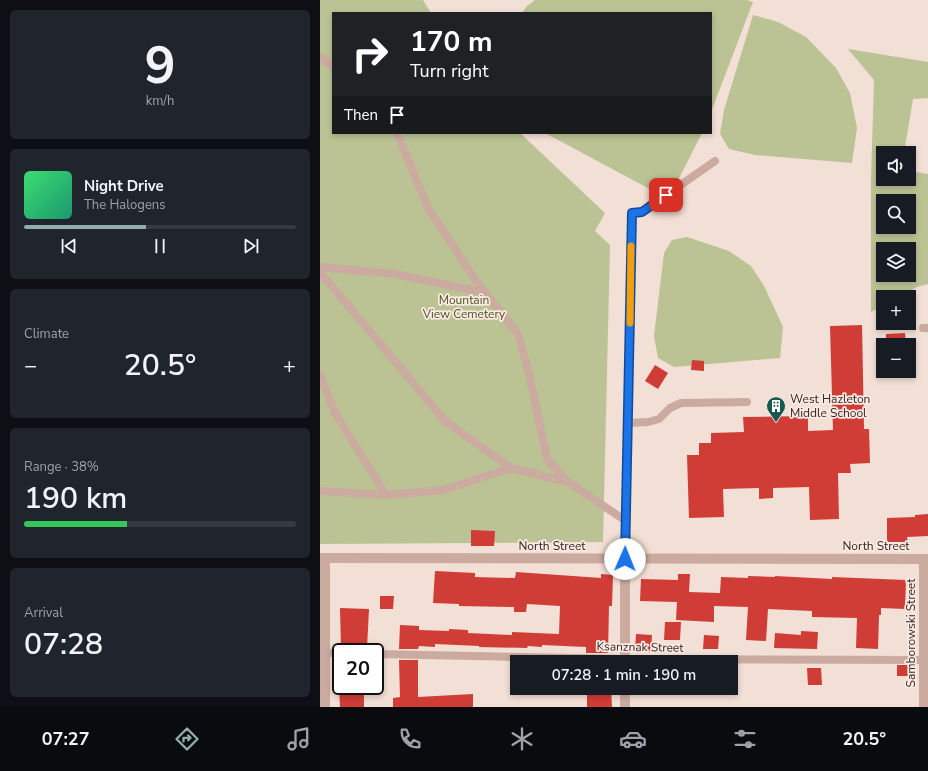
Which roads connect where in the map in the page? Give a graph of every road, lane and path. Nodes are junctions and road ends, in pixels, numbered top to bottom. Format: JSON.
{"nodes":[{"id":1,"x":320,"y":56,"type":"edge"},
{"id":2,"x":332,"y":66,"type":"edge"},
{"id":3,"x":396,"y":134,"type":"edge"},
{"id":4,"x":715,"y":160,"type":"dead end"},
{"id":5,"x":320,"y":267,"type":"edge"},
{"id":6,"x":320,"y":272,"type":"edge"},
{"id":7,"x":486,"y":293,"type":"junction"},
{"id":8,"x":320,"y":375,"type":"edge"},
{"id":9,"x":747,"y":402,"type":"dead end"},
{"id":10,"x":628,"y":423,"type":"junction"},
{"id":11,"x":511,"y":468,"type":"junction"},
{"id":12,"x":568,"y":482,"type":"junction"},
{"id":13,"x":320,"y":491,"type":"edge"},
{"id":14,"x":386,"y":495,"type":"junction"},
{"id":15,"x":626,"y":521,"type":"junction"},
{"id":16,"x":322,"y":558,"type":"edge"},
{"id":17,"x":625,"y":559,"type":"junction"},
{"id":18,"x":926,"y":559,"type":"edge"},
{"id":19,"x":323,"y":653,"type":"edge"},
{"id":20,"x":384,"y":654,"type":"edge"},
{"id":21,"x":625,"y":655,"type":"edge"},
{"id":22,"x":510,"y":658,"type":"edge"},
{"id":23,"x":926,"y":660,"type":"edge"},
{"id":24,"x":738,"y":661,"type":"edge"},
{"id":25,"x":625,"y":695,"type":"edge"},
{"id":26,"x":325,"y":707,"type":"edge"},
{"id":27,"x":625,"y":707,"type":"edge"},
{"id":28,"x":924,"y":707,"type":"edge"}],
"edges":[{"from":1,"to":2,"type":"lane"},
{"from":3,"to":7,"type":"lane"},
{"from":4,"to":10,"type":"lane"},
{"from":5,"to":7,"type":"lane"},
{"from":6,"to":11,"type":"lane"},
{"from":7,"to":12,"type":"lane"},
{"from":8,"to":14,"type":"lane"},
{"from":9,"to":10,"type":"lane"},
{"from":10,"to":15,"type":"lane"},
{"from":11,"to":12,"type":"lane"},
{"from":11,"to":14,"type":"lane"},
{"from":12,"to":15,"type":"lane"},
{"from":13,"to":14,"type":"lane"},
{"from":15,"to":17,"type":"lane"},
{"from":16,"to":17,"type":"street","name":"North Street"},
{"from":16,"to":19,"type":"street"},
{"from":17,"to":18,"type":"street","name":"North Street"},
{"from":17,"to":21,"type":"street"},
{"from":18,"to":23,"type":"street","name":"Samborowski Street"},
{"from":19,"to":26,"type":"street"},
{"from":20,"to":22,"type":"lane","name":"Ksanznak Street"},
{"from":23,"to":24,"type":"lane","name":"Ksanznak Street"},
{"from":23,"to":28,"type":"street","name":"Samborowski Street"},
{"from":25,"to":27,"type":"street"}]}
